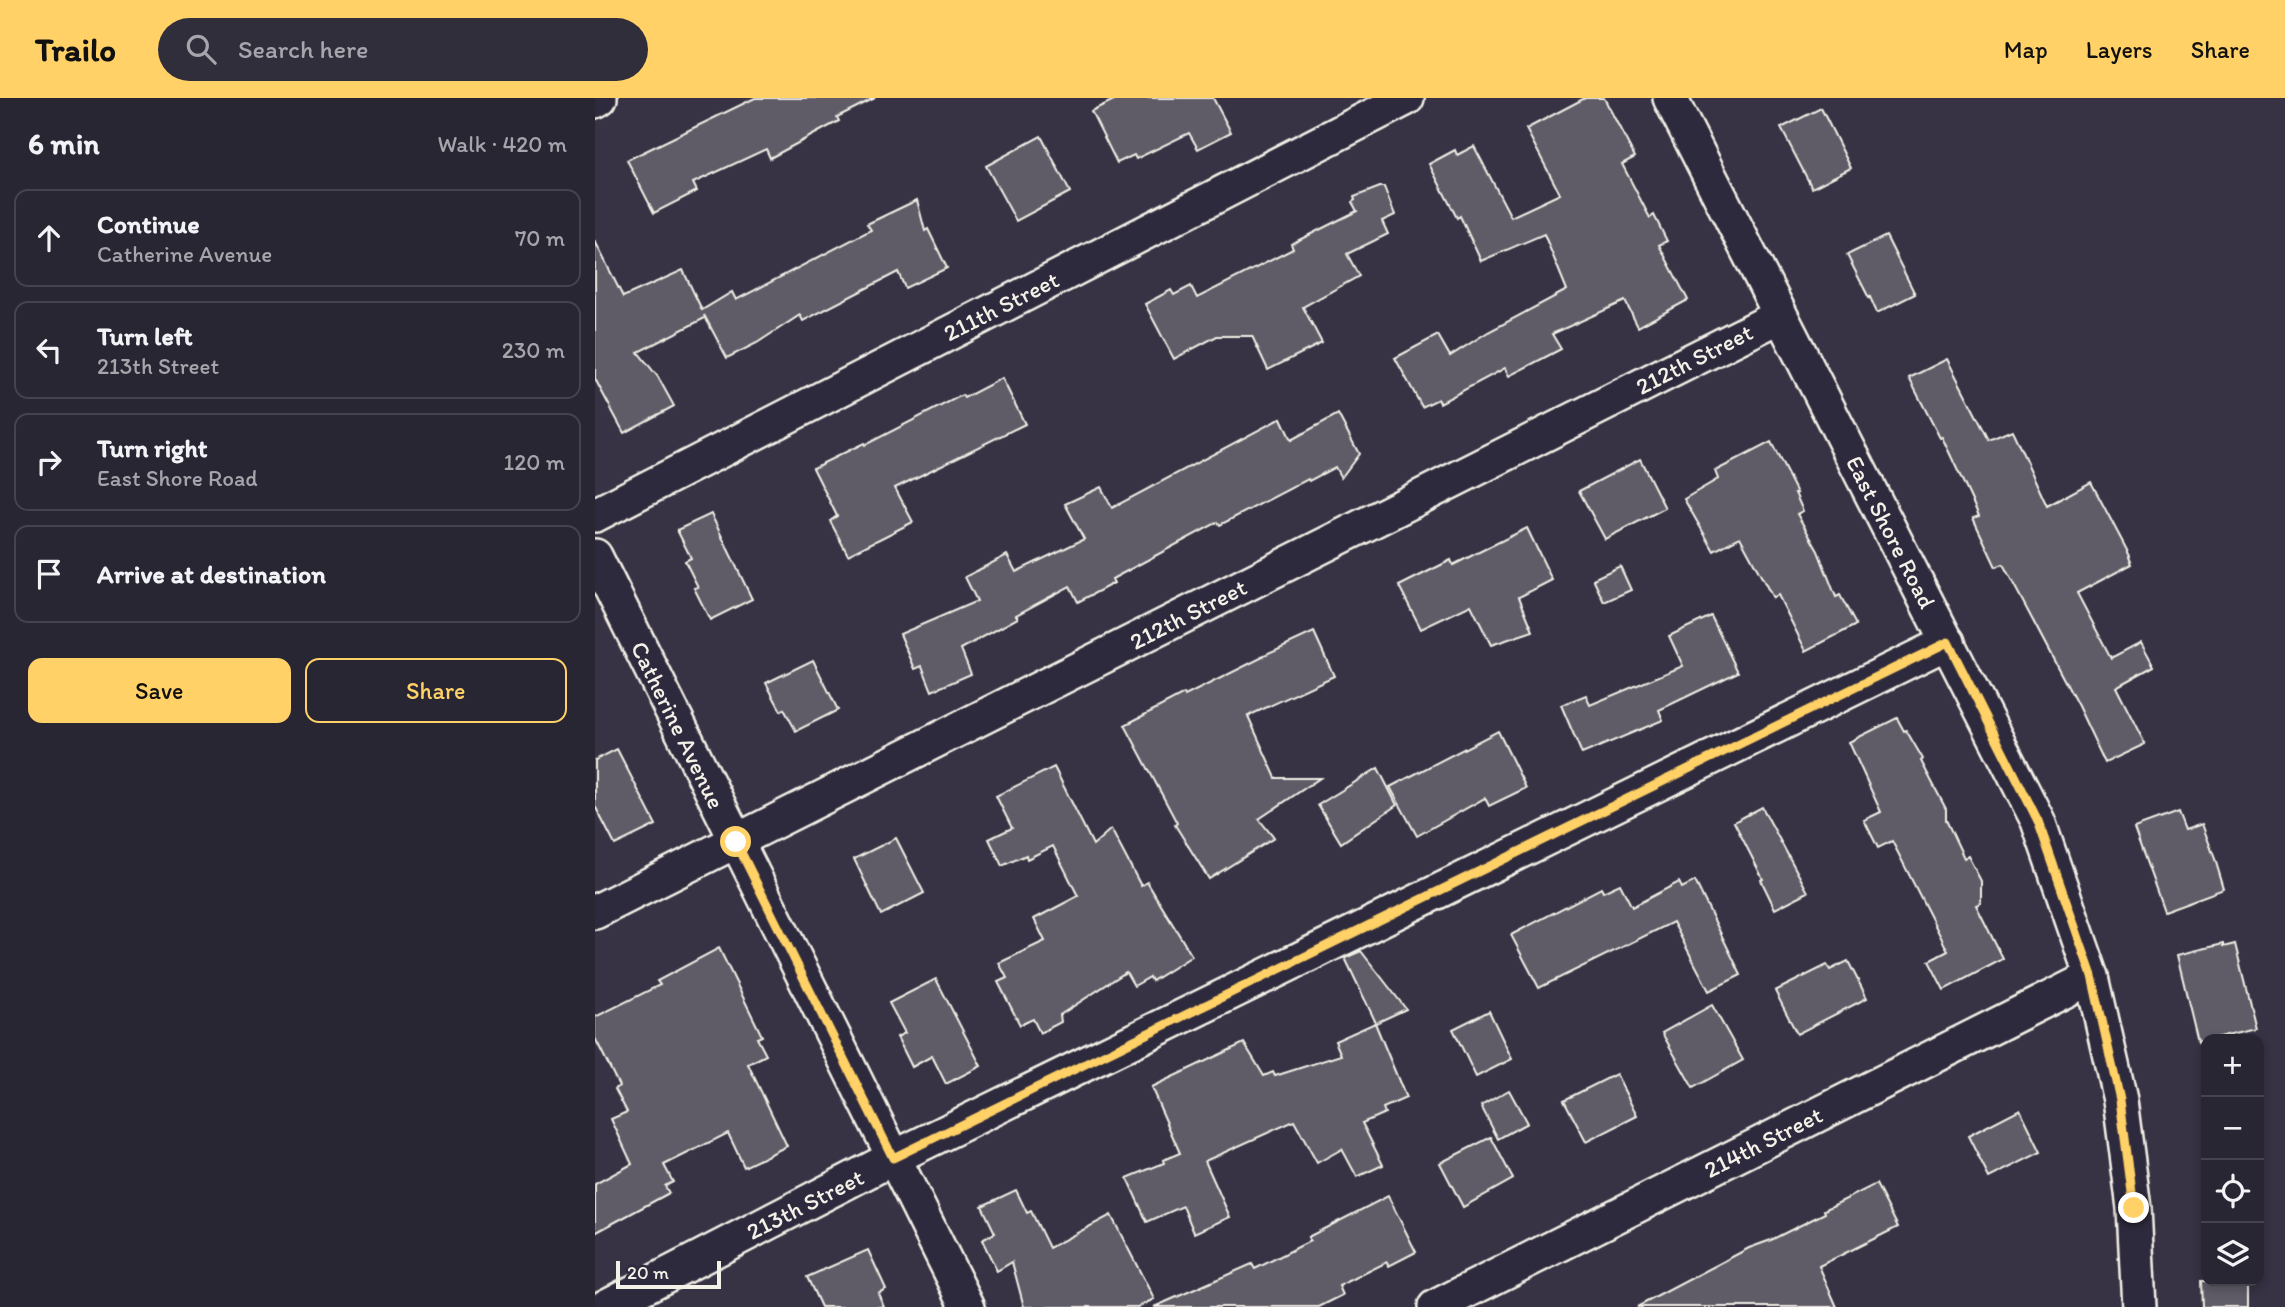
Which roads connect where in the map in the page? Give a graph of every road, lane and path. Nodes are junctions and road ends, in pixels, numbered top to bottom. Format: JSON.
{"nodes":[{"id":1,"x":600,"y":98,"type":"edge"},
{"id":2,"x":1407,"y":98,"type":"edge"},
{"id":3,"x":1670,"y":98,"type":"edge"},
{"id":4,"x":595,"y":101,"type":"edge"},
{"id":5,"x":1780,"y":316,"type":"junction"},
{"id":6,"x":595,"y":515,"type":"edge"},
{"id":7,"x":595,"y":556,"type":"edge"},
{"id":8,"x":1948,"y":642,"type":"junction"},
{"id":9,"x":736,"y":842,"type":"junction"},
{"id":10,"x":595,"y":912,"type":"edge"},
{"id":11,"x":2092,"y":976,"type":"junction"},
{"id":12,"x":893,"y":1158,"type":"junction"},
{"id":13,"x":605,"y":1307,"type":"edge"},
{"id":14,"x":968,"y":1307,"type":"edge"},
{"id":15,"x":1435,"y":1307,"type":"edge"},
{"id":16,"x":2139,"y":1307,"type":"edge"}],
"edges":[{"from":1,"to":4,"type":"street"},
{"from":2,"to":6,"type":"street","name":"211th Street"},
{"from":3,"to":5,"type":"street","name":"East Shore Road"},
{"from":5,"to":8,"type":"street","name":"East Shore Road"},
{"from":5,"to":9,"type":"street","name":"212th Street"},
{"from":7,"to":9,"type":"street","name":"Catherine Avenue"},
{"from":8,"to":11,"type":"street","name":"East Shore Road"},
{"from":8,"to":12,"type":"street","name":"213th Street"},
{"from":9,"to":10,"type":"street","name":"212th Street"},
{"from":9,"to":12,"type":"street","name":"Catherine Avenue"},
{"from":11,"to":15,"type":"street","name":"214th Street"},
{"from":11,"to":16,"type":"street","name":"East Shore Road"},
{"from":12,"to":13,"type":"street","name":"213th Street"},
{"from":12,"to":14,"type":"street","name":"Catherine Avenue"}]}
